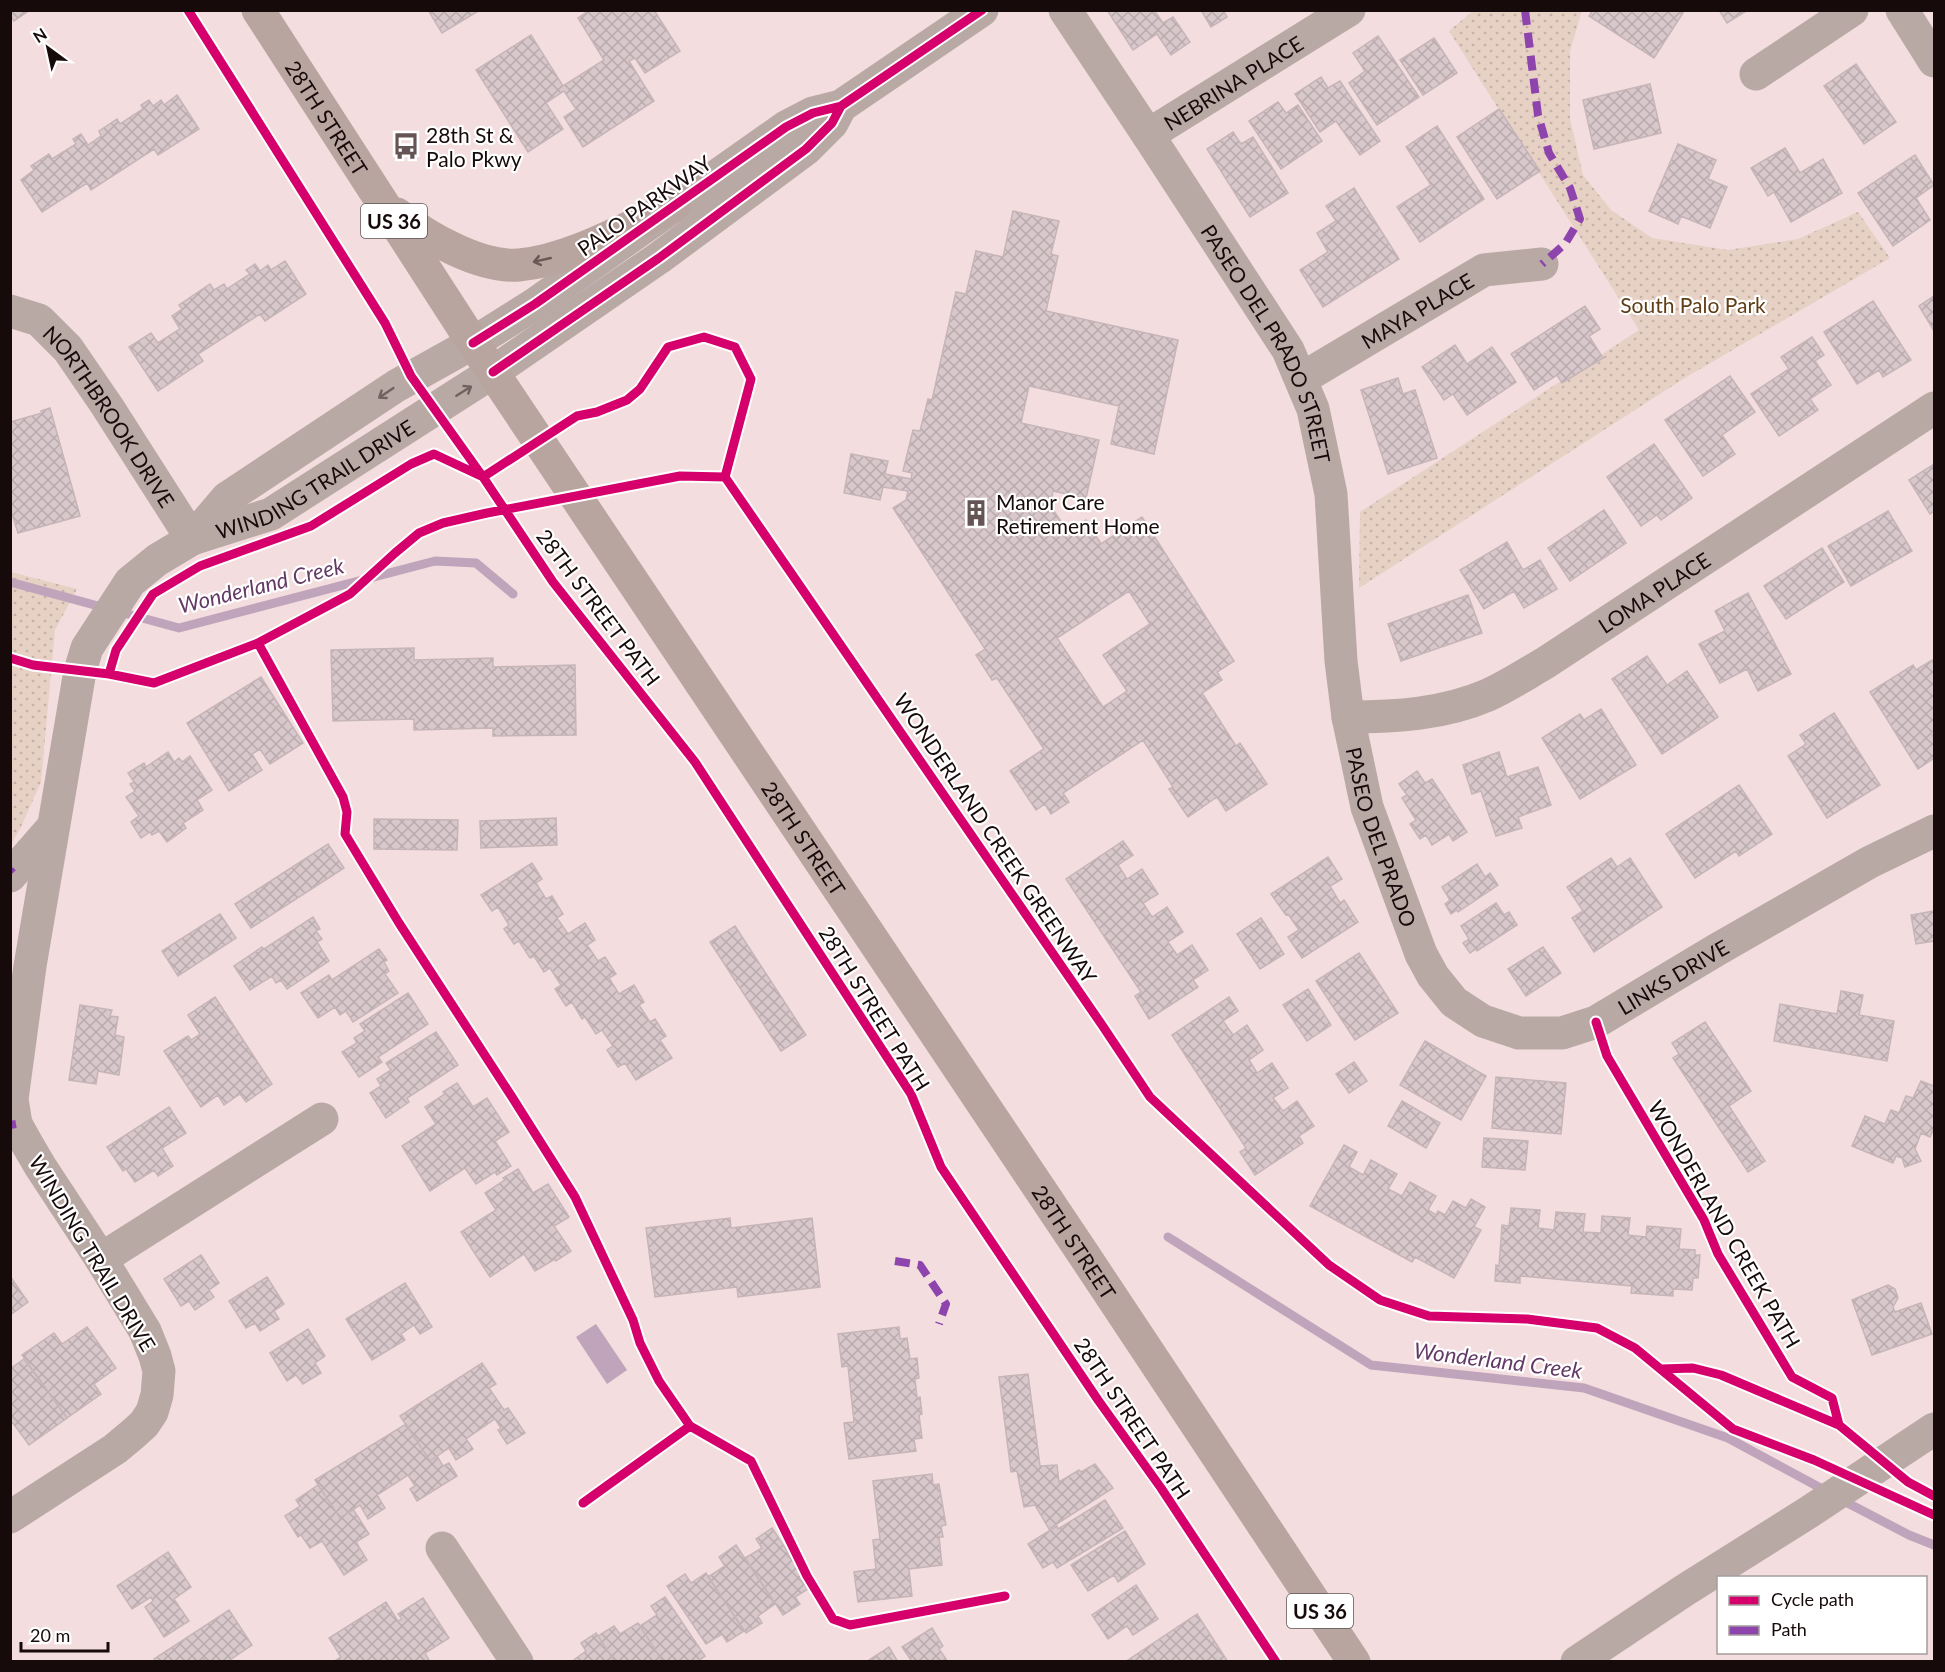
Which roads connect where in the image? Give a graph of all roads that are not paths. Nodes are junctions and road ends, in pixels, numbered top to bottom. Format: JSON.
{"nodes":[{"id":1,"x":258,"y":10,"type":"edge"},
{"id":2,"x":982,"y":10,"type":"edge"},
{"id":3,"x":1065,"y":10,"type":"edge"},
{"id":4,"x":1349,"y":10,"type":"edge"},
{"id":5,"x":1852,"y":10,"type":"edge"},
{"id":6,"x":1902,"y":10,"type":"edge"},
{"id":7,"x":1935,"y":61,"type":"edge"},
{"id":8,"x":1756,"y":74,"type":"dead end"},
{"id":9,"x":841,"y":106,"type":"junction"},
{"id":10,"x":1148,"y":135,"type":"junction"},
{"id":11,"x":383,"y":204,"type":"junction"},
{"id":12,"x":674,"y":206,"type":"junction"},
{"id":13,"x":1542,"y":264,"type":"dead end"},
{"id":14,"x":10,"y":310,"type":"edge"},
{"id":15,"x":473,"y":343,"type":"junction"},
{"id":16,"x":493,"y":372,"type":"junction"},
{"id":17,"x":1301,"y":379,"type":"junction"},
{"id":18,"x":1935,"y":408,"type":"edge"},
{"id":19,"x":192,"y":539,"type":"junction"},
{"id":20,"x":1348,"y":717,"type":"junction"},
{"id":21,"x":54,"y":827,"type":"junction"},
{"id":22,"x":1935,"y":831,"type":"edge"},
{"id":23,"x":10,"y":876,"type":"edge"},
{"id":24,"x":1421,"y":954,"type":"joint"},
{"id":25,"x":20,"y":965,"type":"edge"},
{"id":26,"x":322,"y":1119,"type":"dead end"},
{"id":27,"x":101,"y":1259,"type":"junction"},
{"id":28,"x":1935,"y":1430,"type":"edge"},
{"id":29,"x":10,"y":1517,"type":"edge"},
{"id":30,"x":442,"y":1548,"type":"dead end"},
{"id":31,"x":517,"y":1662,"type":"edge"},
{"id":32,"x":1354,"y":1662,"type":"edge"},
{"id":33,"x":1577,"y":1662,"type":"edge"}],
"edges":[{"from":1,"to":11,"type":"highway","name":"28TH STREET","number":"US 36"},
{"from":2,"to":9,"type":"street","name":"PALO PARKWAY"},
{"from":3,"to":10,"type":"street","name":"PASEO DEL PRADO STREET"},
{"from":4,"to":10,"type":"street","name":"NEBRINA PLACE"},
{"from":5,"to":8,"type":"street"},
{"from":6,"to":7,"type":"street"},
{"from":9,"to":12,"type":"street","name":"PALO PARKWAY"},
{"from":9,"to":16,"type":"street","name":"PALO PARKWAY"},
{"from":10,"to":17,"type":"street","name":"PASEO DEL PRADO STREET"},
{"from":12,"to":11,"type":"highway","one_way":true},
{"from":11,"to":15,"type":"highway","name":"28TH STREET","number":"US 36"},
{"from":12,"to":15,"type":"street","name":"PALO PARKWAY"},
{"from":13,"to":17,"type":"street","name":"MAYA PLACE"},
{"from":14,"to":19,"type":"street","name":"NORTHBROOK DRIVE"},
{"from":15,"to":16,"type":"highway","name":"28TH STREET","number":"US 36"},
{"from":15,"to":19,"type":"street","name":"WINDING TRAIL DRIVE","one_way":true},
{"from":19,"to":16,"type":"street","name":"WINDING TRAIL DRIVE","one_way":true},
{"from":16,"to":32,"type":"highway","name":"28TH STREET","number":"US 36"},
{"from":17,"to":20,"type":"street","name":"PASEO DEL PRADO STREET"},
{"from":18,"to":20,"type":"street","name":"LOMA PLACE"},
{"from":19,"to":21,"type":"street","name":"WINDING TRAIL DRIVE"},
{"from":20,"to":24,"type":"street","name":"PASEO DEL PRADO"},
{"from":21,"to":23,"type":"street"},
{"from":21,"to":25,"type":"street","name":"WINDING TRAIL DRIVE"},
{"from":22,"to":24,"type":"street","name":"LINKS DRIVE"},
{"from":25,"to":27,"type":"street","name":"WINDING TRAIL DRIVE"},
{"from":26,"to":27,"type":"street"},
{"from":27,"to":29,"type":"street","name":"WINDING TRAIL DRIVE"},
{"from":28,"to":33,"type":"street"},
{"from":30,"to":31,"type":"street"}]}
